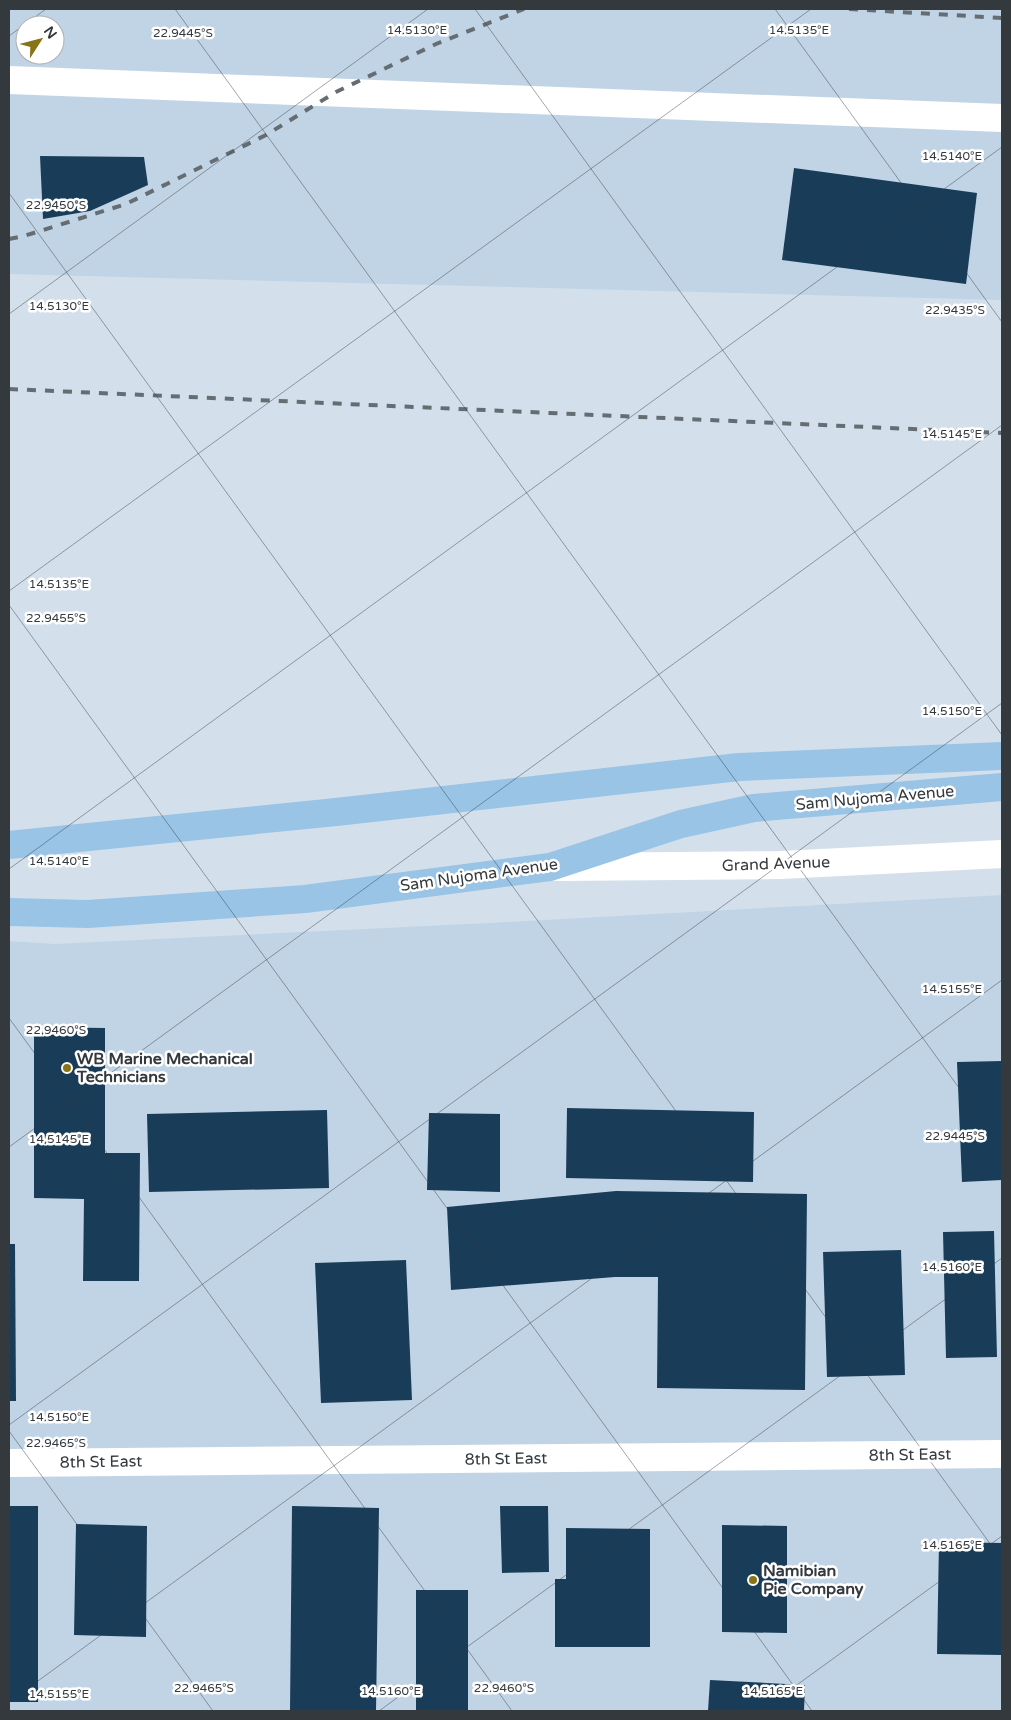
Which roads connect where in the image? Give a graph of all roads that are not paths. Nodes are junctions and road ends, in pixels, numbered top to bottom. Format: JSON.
{"nodes":[{"id":1,"x":9,"y":80,"type":"edge"},
{"id":2,"x":1002,"y":118,"type":"edge"},
{"id":3,"x":1002,"y":756,"type":"edge"},
{"id":4,"x":1002,"y":787,"type":"edge"},
{"id":5,"x":9,"y":845,"type":"edge"},
{"id":6,"x":1002,"y":854,"type":"edge"},
{"id":7,"x":550,"y":867,"type":"junction"},
{"id":8,"x":9,"y":912,"type":"edge"},
{"id":9,"x":1002,"y":1454,"type":"edge"},
{"id":10,"x":9,"y":1463,"type":"edge"}],
"edges":[{"from":1,"to":2,"type":"street"},
{"from":3,"to":5,"type":"main road","name":"Sam Nujoma Avenue"},
{"from":4,"to":7,"type":"main road","name":"Sam Nujoma Avenue"},
{"from":6,"to":7,"type":"street","name":"Grand Avenue"},
{"from":7,"to":8,"type":"main road","name":"Sam Nujoma Avenue"},
{"from":9,"to":10,"type":"street","name":"8th St East"}]}
